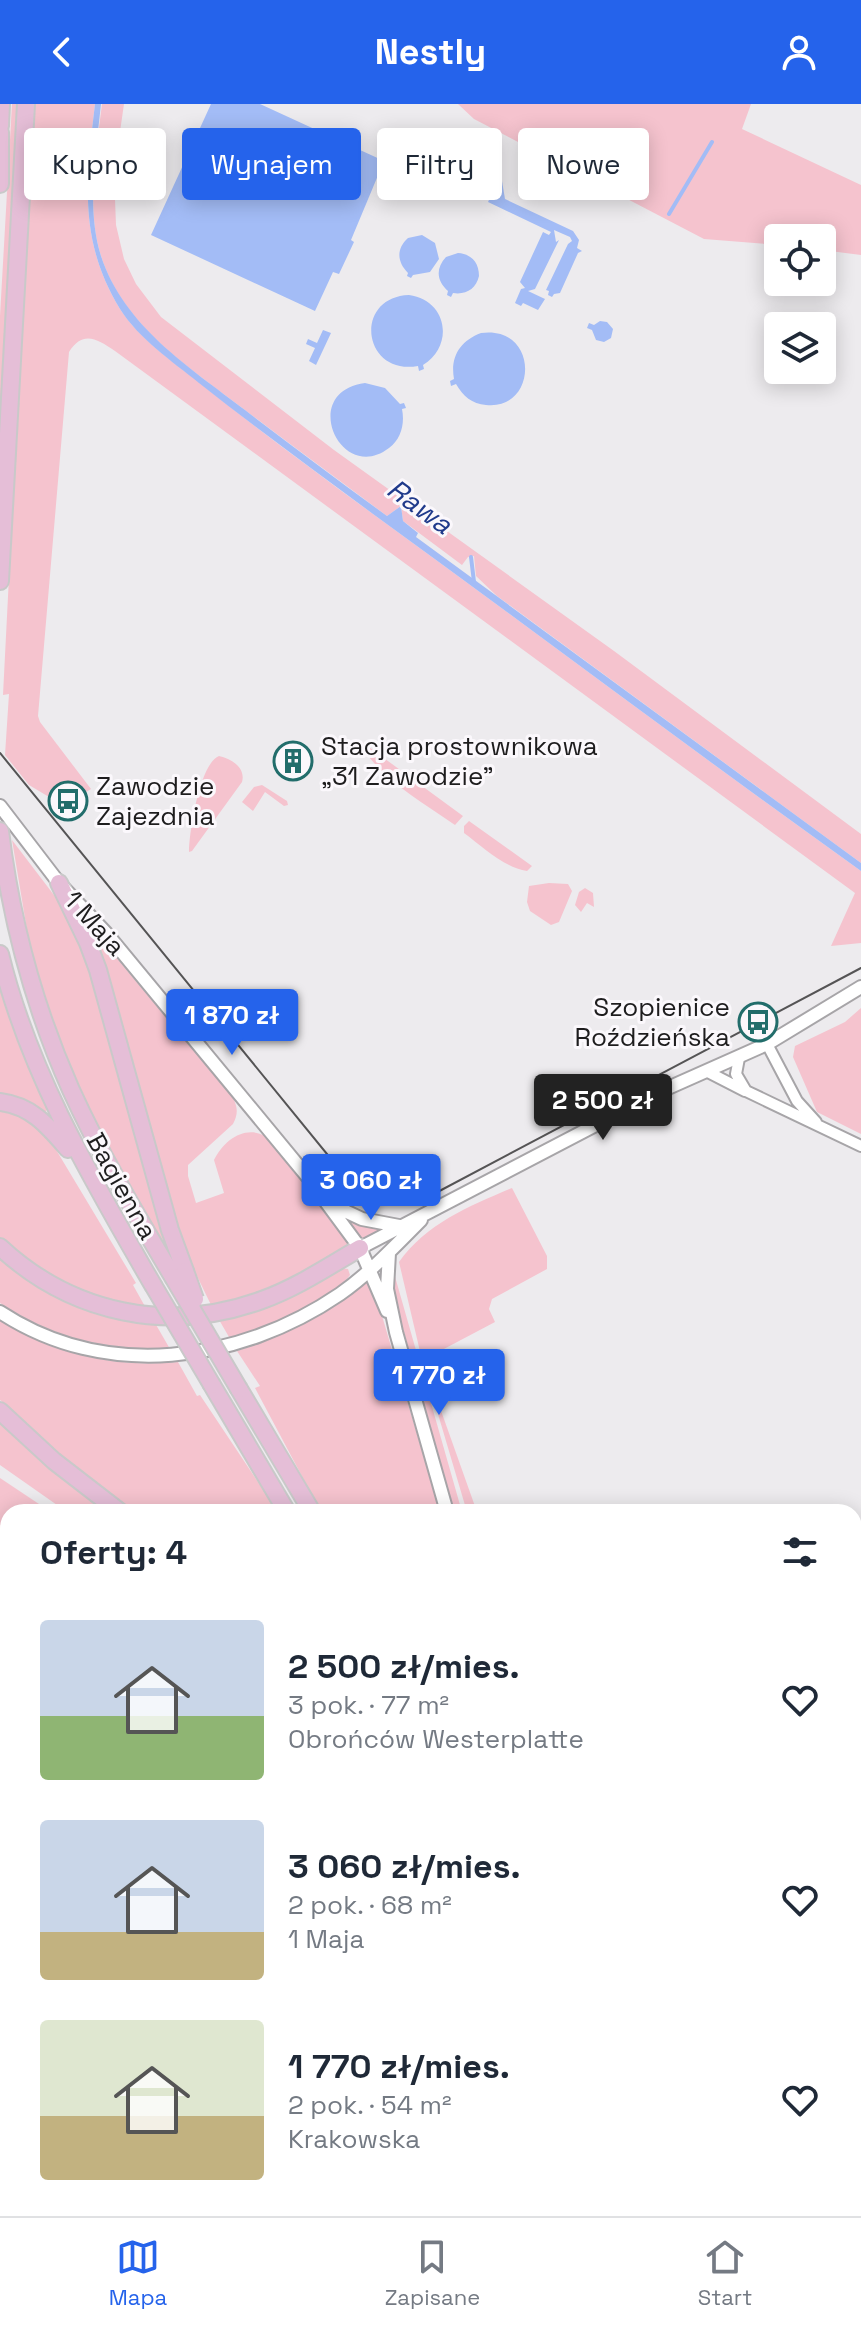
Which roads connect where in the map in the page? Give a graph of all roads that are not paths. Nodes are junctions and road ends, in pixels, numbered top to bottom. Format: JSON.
{"nodes":[{"id":1,"x":1,"y":104,"type":"edge"},
{"id":2,"x":26,"y":104,"type":"edge"},
{"id":3,"x":0,"y":129,"type":"edge"},
{"id":4,"x":0,"y":184,"type":"edge"},
{"id":5,"x":0,"y":581,"type":"edge"},
{"id":6,"x":0,"y":806,"type":"edge"},
{"id":7,"x":1,"y":837,"type":"edge"},
{"id":8,"x":59,"y":883,"type":"junction"},
{"id":9,"x":0,"y":954,"type":"edge"},
{"id":10,"x":861,"y":987,"type":"edge"},
{"id":11,"x":767,"y":1044,"type":"junction"},
{"id":12,"x":739,"y":1058,"type":"junction"},
{"id":13,"x":708,"y":1072,"type":"junction"},
{"id":14,"x":746,"y":1091,"type":"junction"},
{"id":15,"x":0,"y":1102,"type":"edge"},
{"id":16,"x":820,"y":1126,"type":"junction"},
{"id":17,"x":861,"y":1146,"type":"edge"},
{"id":18,"x":90,"y":1175,"type":"junction"},
{"id":19,"x":306,"y":1175,"type":"junction"},
{"id":20,"x":426,"y":1215,"type":"junction"},
{"id":21,"x":399,"y":1226,"type":"junction"},
{"id":22,"x":0,"y":1247,"type":"edge"},
{"id":23,"x":360,"y":1248,"type":"junction"},
{"id":24,"x":389,"y":1253,"type":"junction"},
{"id":25,"x":370,"y":1271,"type":"junction"},
{"id":26,"x":179,"y":1274,"type":"junction"},
{"id":27,"x":0,"y":1312,"type":"edge"},
{"id":28,"x":396,"y":1332,"type":"junction"},
{"id":29,"x":0,"y":1411,"type":"edge"},
{"id":30,"x":110,"y":1504,"type":"edge"},
{"id":31,"x":282,"y":1504,"type":"edge"},
{"id":32,"x":307,"y":1504,"type":"edge"},
{"id":33,"x":445,"y":1504,"type":"edge"}],
"edges":[{"from":1,"to":3,"type":"main road"},
{"from":2,"to":5,"type":"main road"},
{"from":3,"to":4,"type":"main road"},
{"from":6,"to":8,"type":"street","name":"1 Maja"},
{"from":7,"to":26,"type":"main road","name":"Bagienna"},
{"from":8,"to":19,"type":"street","name":"1 Maja"},
{"from":8,"to":26,"type":"main road"},
{"from":9,"to":18,"type":"main road","name":"Bagienna"},
{"from":10,"to":11,"type":"street"},
{"from":11,"to":12,"type":"street"},
{"from":11,"to":16,"type":"street"},
{"from":12,"to":13,"type":"street"},
{"from":12,"to":14,"type":"street"},
{"from":13,"to":14,"type":"street"},
{"from":13,"to":20,"type":"street"},
{"from":14,"to":16,"type":"street"},
{"from":15,"to":18,"type":"main road"},
{"from":16,"to":17,"type":"street"},
{"from":18,"to":31,"type":"main road","name":"Bagienna","bridge":true},
{"from":19,"to":21,"type":"street","name":"1 Maja"},
{"from":19,"to":23,"type":"street"},
{"from":20,"to":21,"type":"street"},
{"from":20,"to":24,"type":"street"},
{"from":21,"to":23,"type":"street"},
{"from":22,"to":23,"type":"main road"},
{"from":23,"to":25,"type":"street"},
{"from":24,"to":25,"type":"street"},
{"from":24,"to":28,"type":"street"},
{"from":25,"to":27,"type":"street"},
{"from":25,"to":28,"type":"street"},
{"from":26,"to":32,"type":"main road","bridge":true},
{"from":28,"to":33,"type":"street"},
{"from":29,"to":30,"type":"main road"}]}
